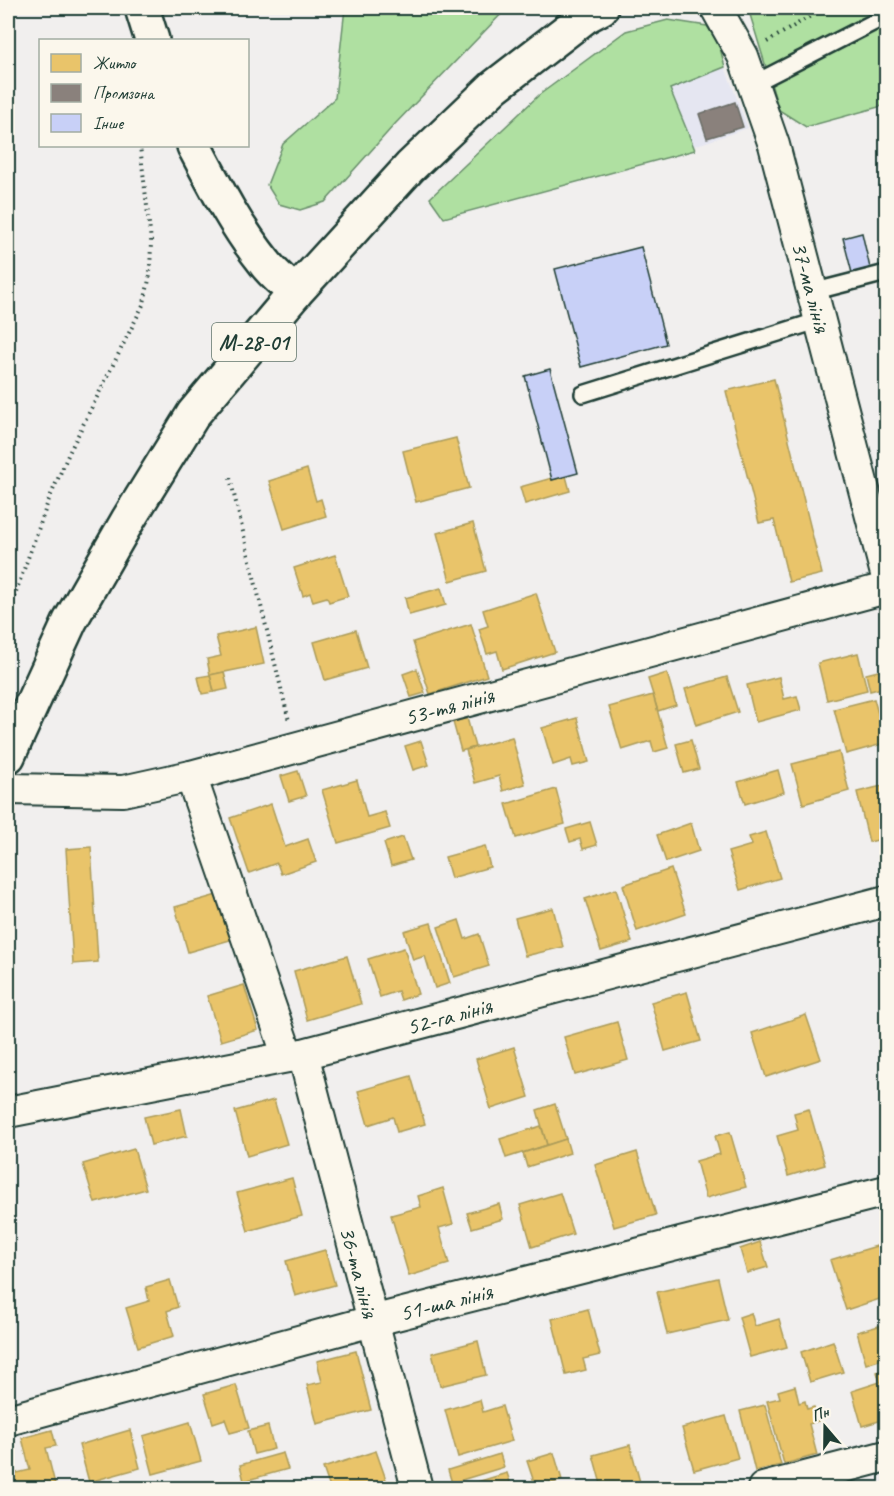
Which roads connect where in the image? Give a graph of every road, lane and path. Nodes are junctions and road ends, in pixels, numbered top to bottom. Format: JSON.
{"nodes":[{"id":1,"x":142,"y":8,"type":"edge"},
{"id":2,"x":716,"y":8,"type":"edge"},
{"id":3,"x":824,"y":8,"type":"edge"},
{"id":4,"x":593,"y":10,"type":"edge"},
{"id":5,"x":886,"y":16,"type":"edge"},
{"id":6,"x":152,"y":39,"type":"edge"},
{"id":7,"x":743,"y":56,"type":"junction"},
{"id":8,"x":753,"y":84,"type":"junction"},
{"id":9,"x":140,"y":147,"type":"edge"},
{"id":10,"x":195,"y":147,"type":"edge"},
{"id":11,"x":886,"y":273,"type":"edge"},
{"id":12,"x":295,"y":293,"type":"junction"},
{"id":13,"x":816,"y":306,"type":"junction"},
{"id":14,"x":583,"y":394,"type":"dead end"},
{"id":15,"x":230,"y":478,"type":"dead end"},
{"id":16,"x":886,"y":574,"type":"edge"},
{"id":17,"x":886,"y":588,"type":"edge"},
{"id":18,"x":8,"y":614,"type":"edge"},
{"id":19,"x":295,"y":748,"type":"junction"},
{"id":20,"x":8,"y":756,"type":"edge"},
{"id":21,"x":191,"y":776,"type":"junction"},
{"id":22,"x":8,"y":789,"type":"edge"},
{"id":23,"x":886,"y":901,"type":"edge"},
{"id":24,"x":295,"y":1056,"type":"junction"},
{"id":25,"x":8,"y":1112,"type":"edge"},
{"id":26,"x":886,"y":1191,"type":"edge"},
{"id":27,"x":372,"y":1321,"type":"junction"},
{"id":28,"x":8,"y":1420,"type":"edge"},
{"id":29,"x":886,"y":1456,"type":"edge"},
{"id":30,"x":417,"y":1488,"type":"edge"},
{"id":31,"x":763,"y":1488,"type":"edge"}],
"edges":[{"from":1,"to":6,"type":"main road"},
{"from":2,"to":7,"type":"street","name":"37-ма лінія"},
{"from":3,"to":7,"type":"path"},
{"from":4,"to":12,"type":"main road","number":"М-28-01"},
{"from":5,"to":8,"type":"lane"},
{"from":7,"to":8,"type":"street","name":"37-ма лінія"},
{"from":8,"to":13,"type":"street","name":"37-ма лінія"},
{"from":9,"to":18,"type":"path"},
{"from":10,"to":12,"type":"main road"},
{"from":11,"to":13,"type":"lane"},
{"from":12,"to":20,"type":"main road","number":"М-28-01"},
{"from":13,"to":14,"type":"lane"},
{"from":13,"to":16,"type":"street","name":"37-ма лінія"},
{"from":15,"to":19,"type":"path"},
{"from":17,"to":19,"type":"street","name":"53-тя лінія"},
{"from":19,"to":21,"type":"street","name":"53-тя лінія"},
{"from":21,"to":22,"type":"street","name":"53-тя лінія"},
{"from":21,"to":24,"type":"street","name":"36-та лінія"},
{"from":23,"to":24,"type":"street","name":"52-га лінія"},
{"from":24,"to":25,"type":"street","name":"52-га лінія"},
{"from":24,"to":27,"type":"street","name":"36-та лінія"},
{"from":26,"to":27,"type":"street","name":"51-ша лінія"},
{"from":27,"to":28,"type":"street","name":"51-ша лінія"},
{"from":27,"to":30,"type":"street","name":"36-та лінія"},
{"from":29,"to":31,"type":"street"}]}
